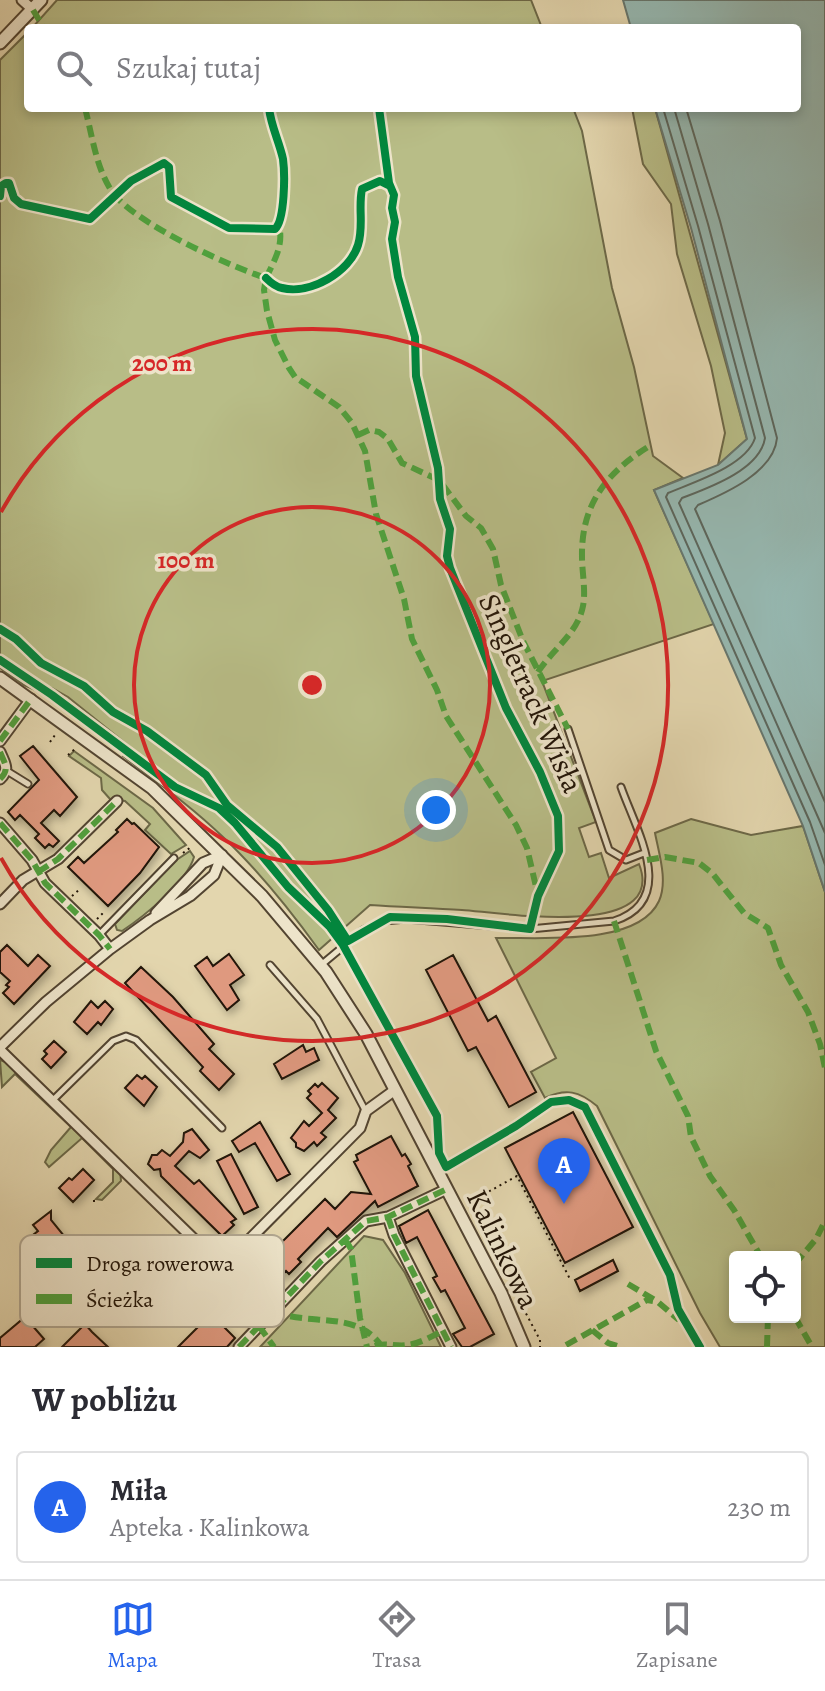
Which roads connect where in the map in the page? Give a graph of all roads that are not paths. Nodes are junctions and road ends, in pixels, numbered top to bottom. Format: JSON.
{"nodes":[{"id":1,"x":22,"y":0,"type":"edge"},
{"id":2,"x":37,"y":5,"type":"edge"},
{"id":3,"x":0,"y":43,"type":"edge"},
{"id":4,"x":0,"y":678,"type":"edge"},
{"id":5,"x":31,"y":699,"type":"junction"},
{"id":6,"x":568,"y":729,"type":"dead end"},
{"id":7,"x":0,"y":741,"type":"edge"},
{"id":8,"x":0,"y":752,"type":"edge"},
{"id":9,"x":3,"y":775,"type":"edge"},
{"id":10,"x":28,"y":784,"type":"dead end"},
{"id":11,"x":621,"y":787,"type":"dead end"},
{"id":12,"x":117,"y":801,"type":"dead end"},
{"id":13,"x":0,"y":823,"type":"edge"},
{"id":14,"x":644,"y":853,"type":"junction"},
{"id":15,"x":222,"y":855,"type":"junction"},
{"id":16,"x":174,"y":858,"type":"road end"},
{"id":17,"x":38,"y":872,"type":"junction"},
{"id":18,"x":0,"y":904,"type":"edge"},
{"id":19,"x":150,"y":920,"type":"junction"},
{"id":20,"x":99,"y":935,"type":"junction"},
{"id":21,"x":110,"y":949,"type":"junction"},
{"id":22,"x":270,"y":965,"type":"dead end"},
{"id":23,"x":321,"y":965,"type":"junction"},
{"id":24,"x":0,"y":1048,"type":"edge"},
{"id":25,"x":395,"y":1090,"type":"junction"},
{"id":26,"x":53,"y":1100,"type":"junction"},
{"id":27,"x":366,"y":1111,"type":"junction"},
{"id":28,"x":222,"y":1128,"type":"dead end"},
{"id":29,"x":447,"y":1189,"type":"junction"},
{"id":30,"x":388,"y":1217,"type":"junction"},
{"id":31,"x":190,"y":1235,"type":"edge"},
{"id":32,"x":255,"y":1235,"type":"edge"},
{"id":33,"x":284,"y":1300,"type":"edge"},
{"id":34,"x":258,"y":1327,"type":"edge"},
{"id":35,"x":239,"y":1347,"type":"edge"},
{"id":36,"x":451,"y":1347,"type":"edge"},
{"id":37,"x":524,"y":1347,"type":"edge"}],
"edges":[{"from":1,"to":2,"type":"street"},
{"from":2,"to":3,"type":"street"},
{"from":4,"to":5,"type":"street","name":"Kalinkowa"},
{"from":5,"to":7,"type":"street"},
{"from":5,"to":15,"type":"street","name":"Kalinkowa"},
{"from":6,"to":14,"type":"lane"},
{"from":8,"to":9,"type":"street"},
{"from":9,"to":10,"type":"lane"},
{"from":11,"to":14,"type":"lane"},
{"from":12,"to":17,"type":"street"},
{"from":13,"to":17,"type":"street"},
{"from":14,"to":23,"type":"lane"},
{"from":15,"to":19,"type":"street"},
{"from":15,"to":19,"type":"street"},
{"from":15,"to":23,"type":"street","name":"Kalinkowa"},
{"from":16,"to":20,"type":"lane"},
{"from":17,"to":18,"type":"street"},
{"from":17,"to":20,"type":"street"},
{"from":19,"to":21,"type":"street"},
{"from":20,"to":21,"type":"street"},
{"from":21,"to":24,"type":"street"},
{"from":22,"to":27,"type":"lane"},
{"from":23,"to":25,"type":"street","name":"Kalinkowa"},
{"from":24,"to":26,"type":"street"},
{"from":25,"to":27,"type":"street"},
{"from":25,"to":29,"type":"street","name":"Kalinkowa"},
{"from":26,"to":28,"type":"lane"},
{"from":26,"to":31,"type":"street"},
{"from":27,"to":32,"type":"street"},
{"from":29,"to":30,"type":"street"},
{"from":29,"to":37,"type":"street","name":"Kalinkowa"},
{"from":30,"to":33,"type":"street"},
{"from":30,"to":36,"type":"street"},
{"from":34,"to":35,"type":"street"}]}
